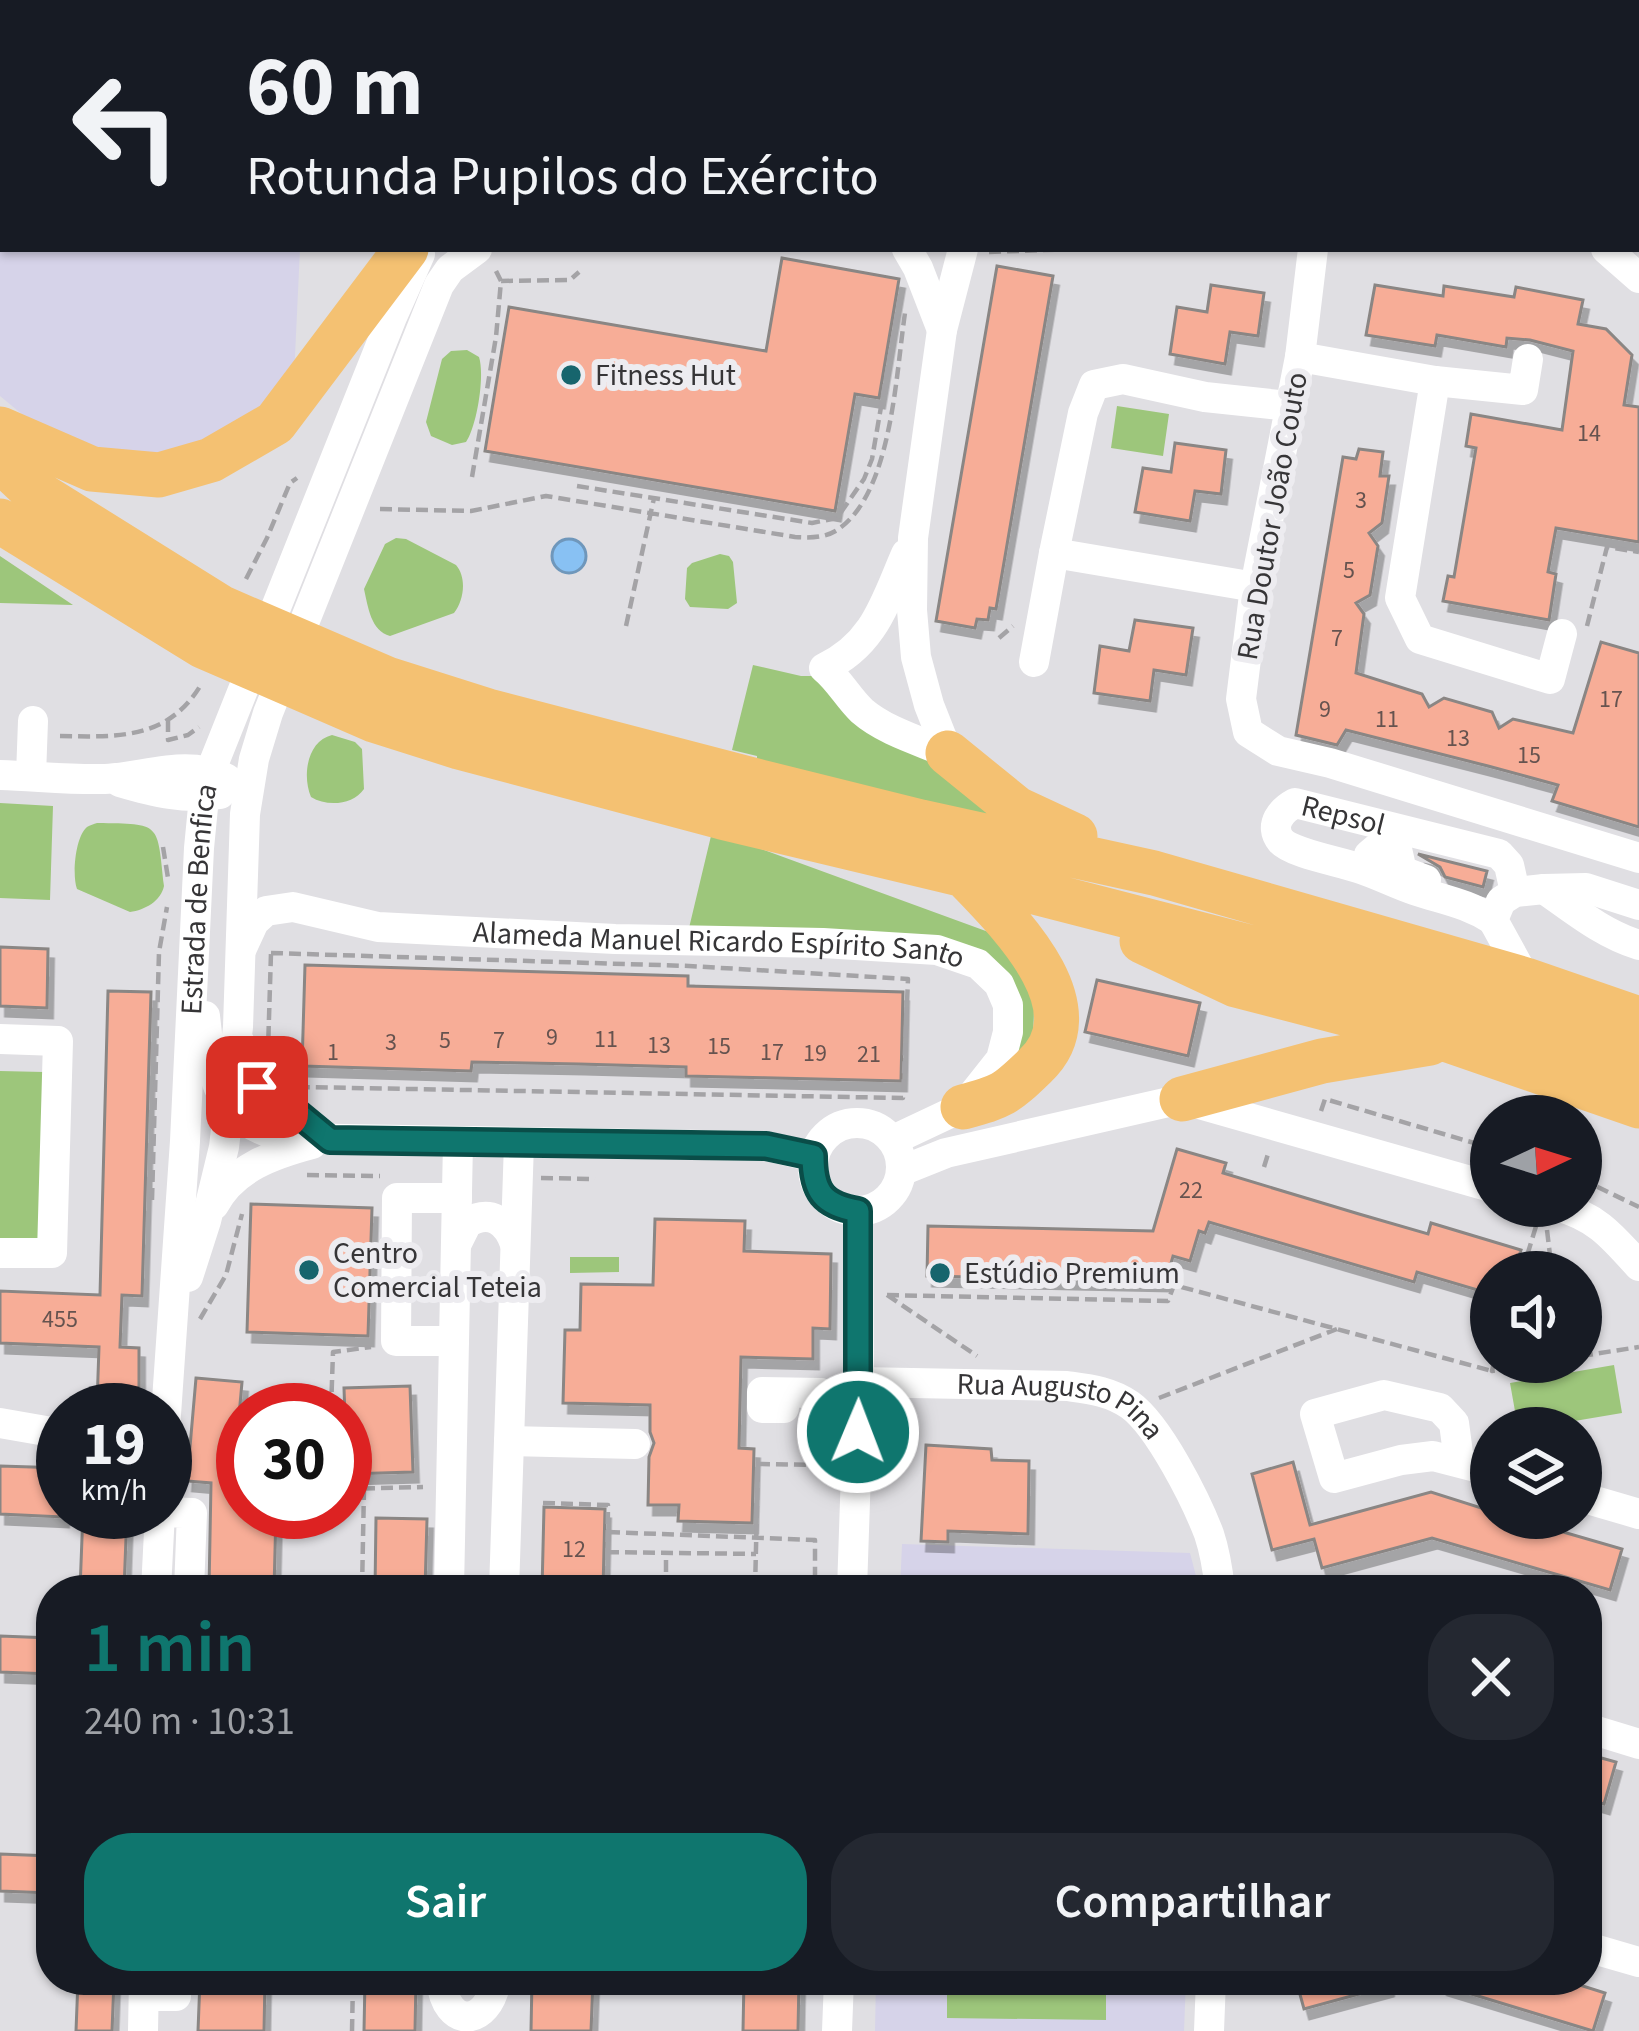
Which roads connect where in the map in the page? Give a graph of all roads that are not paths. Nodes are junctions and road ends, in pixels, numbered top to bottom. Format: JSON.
{"nodes":[{"id":1,"x":404,"y":252,"type":"edge"},
{"id":2,"x":422,"y":252,"type":"edge"},
{"id":3,"x":962,"y":252,"type":"edge"},
{"id":4,"x":1313,"y":252,"type":"edge"},
{"id":5,"x":1609,"y":252,"type":"edge"},
{"id":6,"x":484,"y":256,"type":"edge"},
{"id":7,"x":912,"y":258,"type":"edge"},
{"id":8,"x":1639,"y":278,"type":"edge"},
{"id":9,"x":942,"y":330,"type":"junction"},
{"id":10,"x":1300,"y":357,"type":"junction"},
{"id":11,"x":1528,"y":359,"type":"dead end"},
{"id":12,"x":1435,"y":381,"type":"junction"},
{"id":13,"x":1288,"y":406,"type":"junction"},
{"id":14,"x":0,"y":429,"type":"edge"},
{"id":15,"x":9,"y":499,"type":"edge"},
{"id":16,"x":913,"y":538,"type":"junction"},
{"id":17,"x":1054,"y":554,"type":"junction"},
{"id":18,"x":1255,"y":586,"type":"junction"},
{"id":19,"x":1562,"y":634,"type":"road end"},
{"id":20,"x":1034,"y":662,"type":"dead end"},
{"id":21,"x":33,"y":721,"type":"dead end"},
{"id":22,"x":948,"y":753,"type":"junction"},
{"id":23,"x":15,"y":776,"type":"edge"},
{"id":24,"x":208,"y":784,"type":"junction"},
{"id":25,"x":248,"y":790,"type":"junction"},
{"id":26,"x":728,"y":796,"type":"junction"},
{"id":27,"x":1639,"y":858,"type":"edge"},
{"id":28,"x":1154,"y":872,"type":"junction"},
{"id":29,"x":966,"y":877,"type":"junction"},
{"id":30,"x":1039,"y":893,"type":"junction"},
{"id":31,"x":1513,"y":900,"type":"junction"},
{"id":32,"x":1639,"y":905,"type":"edge"},
{"id":33,"x":1639,"y":946,"type":"edge"},
{"id":34,"x":240,"y":952,"type":"junction"},
{"id":35,"x":194,"y":970,"type":"junction"},
{"id":36,"x":1526,"y":980,"type":"junction"},
{"id":37,"x":1639,"y":1019,"type":"edge"},
{"id":38,"x":238,"y":1028,"type":"junction"},
{"id":39,"x":0,"y":1039,"type":"edge"},
{"id":40,"x":1448,"y":1040,"type":"junction"},
{"id":41,"x":1639,"y":1063,"type":"edge"},
{"id":42,"x":1182,"y":1099,"type":"junction"},
{"id":43,"x":230,"y":1106,"type":"junction"},
{"id":44,"x":1639,"y":1106,"type":"edge"},
{"id":45,"x":963,"y":1107,"type":"junction"},
{"id":46,"x":330,"y":1140,"type":"junction"},
{"id":47,"x":458,"y":1142,"type":"junction"},
{"id":48,"x":519,"y":1143,"type":"junction"},
{"id":49,"x":897,"y":1155,"type":"junction"},
{"id":50,"x":813,"y":1156,"type":"junction"},
{"id":51,"x":1470,"y":1181,"type":"edge"},
{"id":52,"x":457,"y":1198,"type":"junction"},
{"id":53,"x":858,"y":1211,"type":"junction"},
{"id":54,"x":206,"y":1221,"type":"junction"},
{"id":55,"x":1600,"y":1227,"type":"edge"},
{"id":56,"x":457,"y":1243,"type":"junction"},
{"id":57,"x":515,"y":1244,"type":"junction"},
{"id":58,"x":0,"y":1252,"type":"edge"},
{"id":59,"x":1639,"y":1266,"type":"edge"},
{"id":60,"x":186,"y":1320,"type":"junction"},
{"id":61,"x":454,"y":1341,"type":"junction"},
{"id":62,"x":859,"y":1382,"type":"junction"},
{"id":63,"x":174,"y":1383,"type":"edge"},
{"id":64,"x":785,"y":1393,"type":"dead end"},
{"id":65,"x":821,"y":1394,"type":"dead end"},
{"id":66,"x":0,"y":1424,"type":"edge"},
{"id":67,"x":36,"y":1430,"type":"edge"},
{"id":68,"x":509,"y":1441,"type":"junction"},
{"id":69,"x":635,"y":1444,"type":"dead end"},
{"id":70,"x":1459,"y":1461,"type":"junction"},
{"id":71,"x":1470,"y":1464,"type":"edge"},
{"id":72,"x":1602,"y":1503,"type":"edge"},
{"id":73,"x":1639,"y":1514,"type":"edge"},
{"id":74,"x":159,"y":1539,"type":"edge"},
{"id":75,"x":191,"y":1539,"type":"edge"},
{"id":76,"x":157,"y":1575,"type":"edge"},
{"id":77,"x":190,"y":1575,"type":"edge"},
{"id":78,"x":449,"y":1575,"type":"edge"},
{"id":79,"x":505,"y":1575,"type":"edge"},
{"id":80,"x":853,"y":1575,"type":"edge"},
{"id":81,"x":1217,"y":1575,"type":"edge"},
{"id":82,"x":1602,"y":1733,"type":"edge"},
{"id":83,"x":1639,"y":1744,"type":"edge"},
{"id":84,"x":1602,"y":1951,"type":"edge"},
{"id":85,"x":1639,"y":1962,"type":"edge"},
{"id":86,"x":144,"y":1995,"type":"edge"},
{"id":87,"x":441,"y":1995,"type":"edge"},
{"id":88,"x":444,"y":1995,"type":"edge"},
{"id":89,"x":493,"y":1995,"type":"edge"},
{"id":90,"x":497,"y":1995,"type":"edge"},
{"id":91,"x":838,"y":1995,"type":"edge"},
{"id":92,"x":1210,"y":1995,"type":"edge"},
{"id":93,"x":143,"y":2031,"type":"edge"},
{"id":94,"x":440,"y":2031,"type":"edge"},
{"id":95,"x":498,"y":2031,"type":"edge"},
{"id":96,"x":837,"y":2031,"type":"edge"},
{"id":97,"x":1209,"y":2031,"type":"edge"}],
"edges":[{"from":1,"to":14,"type":"highway"},
{"from":2,"to":24,"type":"street","name":"Estrada de Benfica"},
{"from":3,"to":9,"type":"street"},
{"from":4,"to":10,"type":"street","name":"Rua Doutor João Couto"},
{"from":5,"to":8,"type":"street"},
{"from":6,"to":25,"type":"street","name":"Estrada de Benfica"},
{"from":7,"to":9,"type":"street"},
{"from":9,"to":16,"type":"street"},
{"from":10,"to":12,"type":"street"},
{"from":10,"to":13,"type":"street","name":"Rua Doutor João Couto"},
{"from":11,"to":12,"type":"street"},
{"from":12,"to":19,"type":"street"},
{"from":13,"to":17,"type":"street"},
{"from":13,"to":18,"type":"street","name":"Rua Doutor João Couto"},
{"from":15,"to":26,"type":"highway"},
{"from":16,"to":22,"type":"street"},
{"from":16,"to":22,"type":"street"},
{"from":17,"to":18,"type":"street"},
{"from":17,"to":20,"type":"street"},
{"from":18,"to":27,"type":"street","name":"Rua Doutor João Couto"},
{"from":21,"to":23,"type":"street"},
{"from":22,"to":28,"type":"highway"},
{"from":23,"to":24,"type":"street"},
{"from":24,"to":25,"type":"street"},
{"from":24,"to":35,"type":"street","name":"Estrada de Benfica"},
{"from":25,"to":34,"type":"street","name":"Estrada de Benfica"},
{"from":26,"to":28,"type":"highway"},
{"from":26,"to":29,"type":"highway"},
{"from":28,"to":36,"type":"highway"},
{"from":29,"to":30,"type":"highway"},
{"from":29,"to":45,"type":"highway"},
{"from":30,"to":40,"type":"highway"},
{"from":30,"to":41,"type":"highway"},
{"from":31,"to":31,"type":"street","name":"Repsol"},
{"from":31,"to":32,"type":"street"},
{"from":31,"to":33,"type":"street"},
{"from":31,"to":36,"type":"street"},
{"from":34,"to":38,"type":"street","name":"Estrada de Benfica"},
{"from":34,"to":45,"type":"street","name":"Alameda Manuel Ricardo Espírito Santo"},
{"from":35,"to":43,"type":"street"},
{"from":35,"to":60,"type":"street","name":"Estrada de Benfica"},
{"from":36,"to":37,"type":"highway"},
{"from":38,"to":43,"type":"street","name":"Estrada de Benfica"},
{"from":38,"to":46,"type":"street"},
{"from":39,"to":58,"type":"street"},
{"from":40,"to":42,"type":"highway"},
{"from":40,"to":44,"type":"highway"},
{"from":42,"to":49,"type":"street"},
{"from":42,"to":51,"type":"street"},
{"from":43,"to":46,"type":"street"},
{"from":43,"to":54,"type":"street","name":"Estrada de Benfica"},
{"from":45,"to":49,"type":"street","name":"Alameda Manuel Ricardo Espírito Santo"},
{"from":46,"to":47,"type":"street"},
{"from":46,"to":54,"type":"street"},
{"from":47,"to":48,"type":"street"},
{"from":47,"to":52,"type":"street"},
{"from":48,"to":50,"type":"street"},
{"from":48,"to":57,"type":"street"},
{"from":49,"to":50,"type":"street"},
{"from":49,"to":53,"type":"street"},
{"from":50,"to":53,"type":"street"},
{"from":52,"to":56,"type":"street"},
{"from":52,"to":61,"type":"street"},
{"from":53,"to":62,"type":"street"},
{"from":54,"to":60,"type":"street","name":"Estrada de Benfica"},
{"from":55,"to":59,"type":"street"},
{"from":56,"to":57,"type":"street"},
{"from":56,"to":61,"type":"street"},
{"from":57,"to":68,"type":"street"},
{"from":60,"to":63,"type":"street","name":"Estrada de Benfica"},
{"from":61,"to":78,"type":"street"},
{"from":62,"to":80,"type":"street"},
{"from":62,"to":81,"type":"street","name":"Rua Augusto Pina"},
{"from":64,"to":65,"type":"street"},
{"from":66,"to":67,"type":"street"},
{"from":68,"to":69,"type":"street"},
{"from":68,"to":79,"type":"street"},
{"from":70,"to":70,"type":"street"},
{"from":70,"to":71,"type":"street"},
{"from":72,"to":73,"type":"street"},
{"from":74,"to":76,"type":"street"},
{"from":75,"to":77,"type":"street"},
{"from":82,"to":83,"type":"street"},
{"from":84,"to":85,"type":"street"},
{"from":86,"to":93,"type":"street"},
{"from":87,"to":94,"type":"street"},
{"from":88,"to":89,"type":"street"},
{"from":90,"to":95,"type":"street"},
{"from":91,"to":96,"type":"street"},
{"from":92,"to":97,"type":"street"}]}
